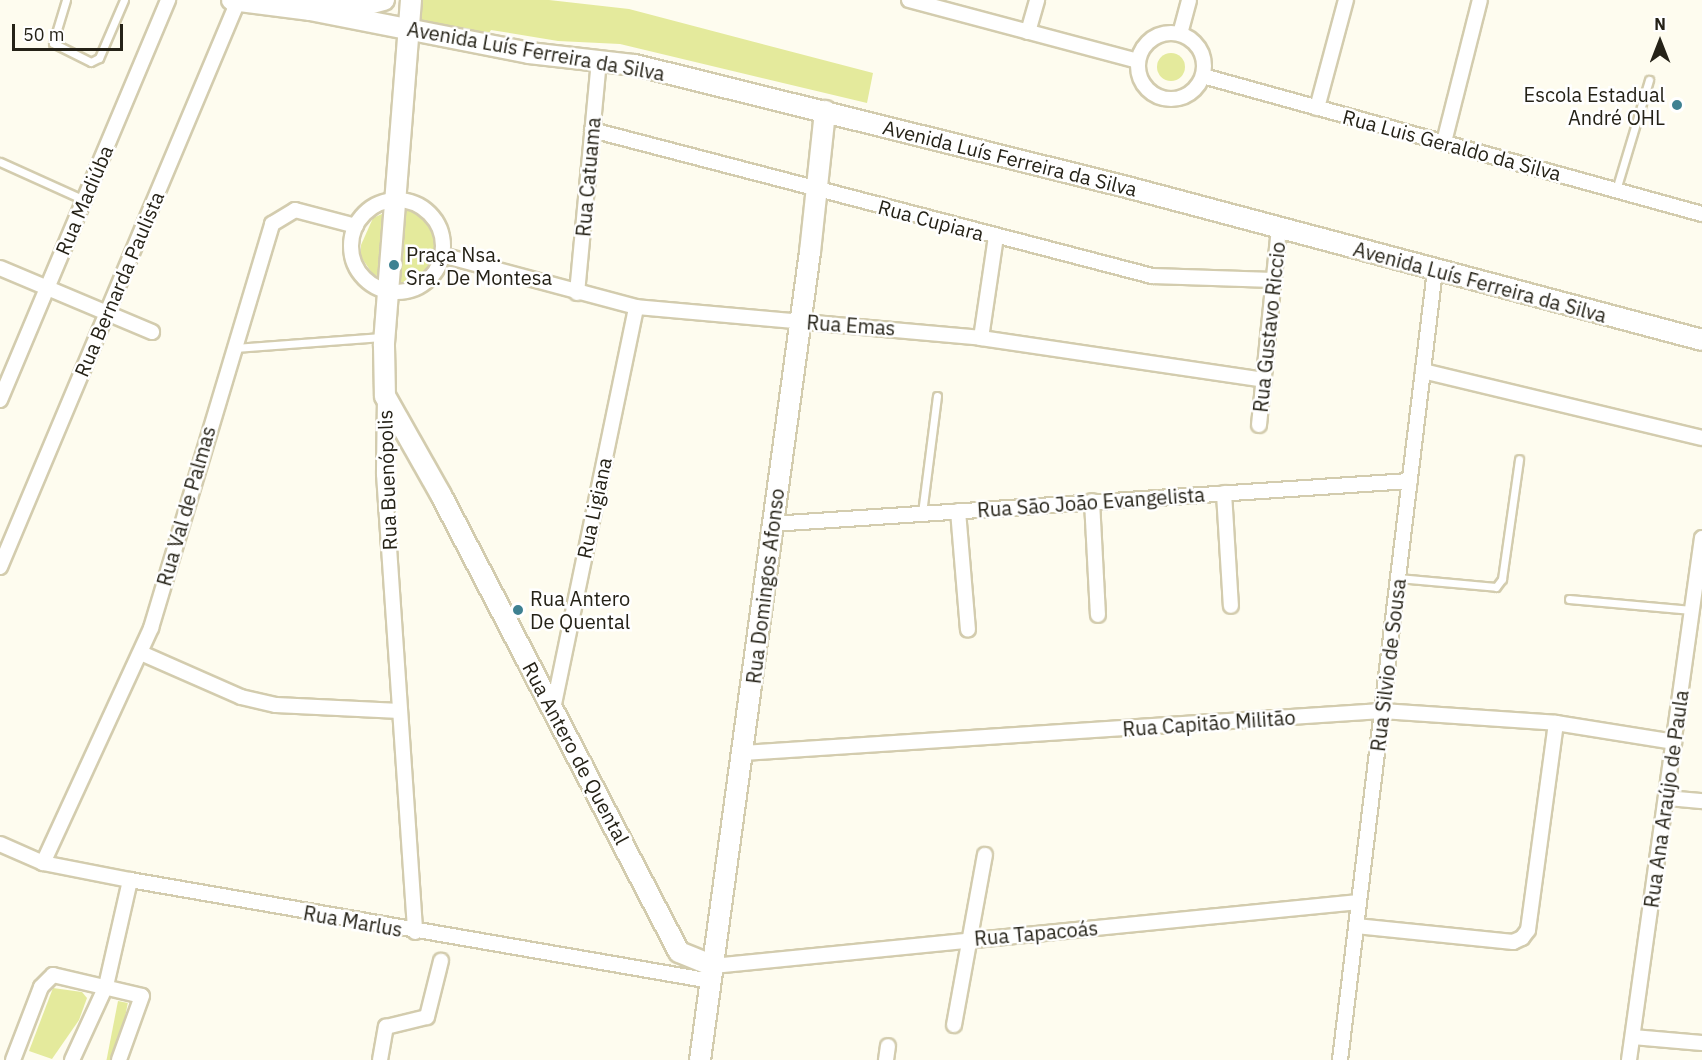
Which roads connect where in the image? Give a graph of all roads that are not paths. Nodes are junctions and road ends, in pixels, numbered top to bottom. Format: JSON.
{"nodes":[{"id":1,"x":66,"y":0,"type":"edge"},
{"id":2,"x":124,"y":0,"type":"edge"},
{"id":3,"x":168,"y":0,"type":"edge"},
{"id":4,"x":235,"y":0,"type":"edge"},
{"id":5,"x":384,"y":0,"type":"edge"},
{"id":6,"x":403,"y":0,"type":"edge"},
{"id":7,"x":411,"y":0,"type":"edge"},
{"id":8,"x":909,"y":0,"type":"edge"},
{"id":9,"x":1037,"y":0,"type":"edge"},
{"id":10,"x":1189,"y":0,"type":"edge"},
{"id":11,"x":1346,"y":0,"type":"edge"},
{"id":12,"x":1480,"y":0,"type":"edge"},
{"id":13,"x":310,"y":10,"type":"junction"},
{"id":14,"x":407,"y":28,"type":"junction"},
{"id":15,"x":1028,"y":32,"type":"junction"},
{"id":16,"x":1180,"y":34,"type":"junction"},
{"id":17,"x":599,"y":61,"type":"junction"},
{"id":18,"x":1138,"y":61,"type":"junction"},
{"id":19,"x":1203,"y":76,"type":"junction"},
{"id":20,"x":1649,"y":80,"type":"dead end"},
{"id":21,"x":1317,"y":108,"type":"junction"},
{"id":22,"x":825,"y":111,"type":"junction"},
{"id":23,"x":592,"y":130,"type":"junction"},
{"id":24,"x":1444,"y":142,"type":"junction"},
{"id":25,"x":0,"y":162,"type":"edge"},
{"id":26,"x":816,"y":190,"type":"junction"},
{"id":27,"x":1616,"y":190,"type":"junction"},
{"id":28,"x":84,"y":200,"type":"junction"},
{"id":29,"x":396,"y":200,"type":"junction"},
{"id":30,"x":1702,"y":214,"type":"edge"},
{"id":31,"x":356,"y":226,"type":"junction"},
{"id":32,"x":1279,"y":228,"type":"junction"},
{"id":33,"x":996,"y":237,"type":"junction"},
{"id":34,"x":442,"y":255,"type":"junction"},
{"id":35,"x":0,"y":268,"type":"edge"},
{"id":36,"x":1435,"y":270,"type":"junction"},
{"id":37,"x":1274,"y":280,"type":"junction"},
{"id":38,"x":48,"y":288,"type":"junction"},
{"id":39,"x":388,"y":291,"type":"junction"},
{"id":40,"x":577,"y":293,"type":"junction"},
{"id":41,"x":636,"y":307,"type":"junction"},
{"id":42,"x":107,"y":314,"type":"junction"},
{"id":43,"x":800,"y":322,"type":"junction"},
{"id":44,"x":152,"y":333,"type":"dead end"},
{"id":45,"x":385,"y":336,"type":"junction"},
{"id":46,"x":981,"y":338,"type":"junction"},
{"id":47,"x":1702,"y":340,"type":"edge"},
{"id":48,"x":233,"y":348,"type":"junction"},
{"id":49,"x":1423,"y":371,"type":"junction"},
{"id":50,"x":1264,"y":380,"type":"junction"},
{"id":51,"x":385,"y":396,"type":"junction"},
{"id":52,"x":936,"y":396,"type":"dead end"},
{"id":53,"x":0,"y":400,"type":"edge"},
{"id":54,"x":1259,"y":425,"type":"dead end"},
{"id":55,"x":1702,"y":438,"type":"edge"},
{"id":56,"x":1519,"y":459,"type":"dead end"},
{"id":57,"x":1410,"y":481,"type":"junction"},
{"id":58,"x":1224,"y":493,"type":"junction"},
{"id":59,"x":1092,"y":501,"type":"junction"},
{"id":60,"x":958,"y":510,"type":"junction"},
{"id":61,"x":922,"y":513,"type":"junction"},
{"id":62,"x":772,"y":524,"type":"junction"},
{"id":63,"x":1702,"y":538,"type":"edge"},
{"id":64,"x":0,"y":567,"type":"edge"},
{"id":65,"x":1398,"y":578,"type":"junction"},
{"id":66,"x":1569,"y":599,"type":"dead end"},
{"id":67,"x":1232,"y":606,"type":"dead end"},
{"id":68,"x":1692,"y":610,"type":"junction"},
{"id":69,"x":1098,"y":615,"type":"dead end"},
{"id":70,"x":968,"y":630,"type":"dead end"},
{"id":71,"x":141,"y":653,"type":"junction"},
{"id":72,"x":553,"y":709,"type":"junction"},
{"id":73,"x":400,"y":711,"type":"junction"},
{"id":74,"x":1382,"y":711,"type":"junction"},
{"id":75,"x":1556,"y":723,"type":"junction"},
{"id":76,"x":1674,"y":742,"type":"junction"},
{"id":77,"x":743,"y":753,"type":"junction"},
{"id":78,"x":1667,"y":798,"type":"junction"},
{"id":79,"x":1702,"y":801,"type":"edge"},
{"id":80,"x":0,"y":844,"type":"edge"},
{"id":81,"x":985,"y":855,"type":"dead end"},
{"id":82,"x":43,"y":863,"type":"junction"},
{"id":83,"x":130,"y":880,"type":"junction"},
{"id":84,"x":1359,"y":902,"type":"junction"},
{"id":85,"x":1356,"y":926,"type":"junction"},
{"id":86,"x":415,"y":932,"type":"junction"},
{"id":87,"x":970,"y":939,"type":"junction"},
{"id":88,"x":441,"y":961,"type":"dead end"},
{"id":89,"x":712,"y":973,"type":"junction"},
{"id":90,"x":106,"y":986,"type":"junction"},
{"id":91,"x":954,"y":1025,"type":"dead end"},
{"id":92,"x":1633,"y":1037,"type":"junction"},
{"id":93,"x":1702,"y":1043,"type":"edge"},
{"id":94,"x":888,"y":1046,"type":"dead end"},
{"id":95,"x":13,"y":1060,"type":"edge"},
{"id":96,"x":72,"y":1060,"type":"edge"},
{"id":97,"x":119,"y":1060,"type":"edge"},
{"id":98,"x":380,"y":1060,"type":"edge"},
{"id":99,"x":700,"y":1060,"type":"edge"},
{"id":100,"x":886,"y":1060,"type":"edge"},
{"id":101,"x":1340,"y":1060,"type":"edge"},
{"id":102,"x":1629,"y":1060,"type":"edge"}],
"edges":[{"from":1,"to":2,"type":"lane"},
{"from":3,"to":28,"type":"street","name":"Rua Madiúba"},
{"from":4,"to":13,"type":"street"},
{"from":4,"to":42,"type":"street","name":"Rua Bernarda Paulista"},
{"from":5,"to":13,"type":"street"},
{"from":6,"to":14,"type":"street","name":"Rua Buenópolis"},
{"from":7,"to":14,"type":"street","name":"Rua Buenópolis"},
{"from":8,"to":15,"type":"street"},
{"from":9,"to":15,"type":"street"},
{"from":10,"to":16,"type":"street"},
{"from":11,"to":21,"type":"street"},
{"from":12,"to":24,"type":"street"},
{"from":13,"to":14,"type":"street","name":"Avenida Luís Ferreira da Silva"},
{"from":14,"to":17,"type":"street","name":"Avenida Luís Ferreira da Silva"},
{"from":14,"to":29,"type":"street","name":"Rua Buenópolis"},
{"from":15,"to":18,"type":"street"},
{"from":16,"to":18,"type":"street"},
{"from":16,"to":19,"type":"street"},
{"from":17,"to":22,"type":"street","name":"Avenida Luís Ferreira da Silva"},
{"from":17,"to":23,"type":"street","name":"Rua Catuama"},
{"from":18,"to":19,"type":"street"},
{"from":19,"to":21,"type":"street","name":"Rua Luis Geraldo da Silva"},
{"from":20,"to":27,"type":"lane"},
{"from":21,"to":24,"type":"street","name":"Rua Luis Geraldo da Silva"},
{"from":22,"to":26,"type":"street","name":"Rua Domingos Afonso"},
{"from":22,"to":32,"type":"street","name":"Avenida Luís Ferreira da Silva"},
{"from":23,"to":26,"type":"street","name":"Rua Cupiara"},
{"from":23,"to":40,"type":"street","name":"Rua Catuama"},
{"from":24,"to":27,"type":"street","name":"Rua Luis Geraldo da Silva"},
{"from":25,"to":28,"type":"lane"},
{"from":26,"to":33,"type":"street","name":"Rua Cupiara"},
{"from":26,"to":43,"type":"street","name":"Rua Domingos Afonso"},
{"from":27,"to":30,"type":"street","name":"Rua Luis Geraldo da Silva"},
{"from":28,"to":38,"type":"street","name":"Rua Madiúba"},
{"from":29,"to":31,"type":"street"},
{"from":29,"to":34,"type":"street"},
{"from":29,"to":39,"type":"street","name":"Rua Buenópolis"},
{"from":31,"to":39,"type":"street"},
{"from":31,"to":48,"type":"street","name":"Rua Val de Palmas"},
{"from":32,"to":36,"type":"street","name":"Avenida Luís Ferreira da Silva"},
{"from":32,"to":37,"type":"street","name":"Rua Gustavo Riccio"},
{"from":33,"to":37,"type":"street","name":"Rua Cupiara"},
{"from":33,"to":46,"type":"street"},
{"from":34,"to":39,"type":"street"},
{"from":34,"to":40,"type":"street","name":"Rua Emas"},
{"from":35,"to":38,"type":"street"},
{"from":36,"to":47,"type":"street","name":"Avenida Luís Ferreira da Silva"},
{"from":36,"to":49,"type":"street","name":"Rua Silvio de Sousa"},
{"from":37,"to":50,"type":"street","name":"Rua Gustavo Riccio"},
{"from":38,"to":42,"type":"street"},
{"from":38,"to":53,"type":"street","name":"Rua Madiúba"},
{"from":39,"to":45,"type":"street","name":"Rua Buenópolis"},
{"from":40,"to":41,"type":"street","name":"Rua Emas"},
{"from":41,"to":43,"type":"street","name":"Rua Emas"},
{"from":41,"to":72,"type":"street","name":"Rua Ligiana"},
{"from":42,"to":44,"type":"street"},
{"from":42,"to":64,"type":"street","name":"Rua Bernarda Paulista"},
{"from":43,"to":46,"type":"street","name":"Rua Emas"},
{"from":43,"to":62,"type":"street","name":"Rua Domingos Afonso"},
{"from":45,"to":48,"type":"lane"},
{"from":45,"to":51,"type":"street","name":"Rua Buenópolis"},
{"from":46,"to":50,"type":"street","name":"Rua Emas"},
{"from":48,"to":71,"type":"street","name":"Rua Val de Palmas"},
{"from":49,"to":55,"type":"street"},
{"from":49,"to":57,"type":"street","name":"Rua Silvio de Sousa"},
{"from":50,"to":54,"type":"street","name":"Rua Gustavo Riccio"},
{"from":51,"to":72,"type":"street","name":"Rua Antero de Quental"},
{"from":51,"to":73,"type":"street","name":"Rua Buenópolis"},
{"from":52,"to":61,"type":"lane"},
{"from":56,"to":65,"type":"lane"},
{"from":57,"to":58,"type":"street","name":"Rua São João Evangelista"},
{"from":57,"to":65,"type":"street","name":"Rua Silvio de Sousa"},
{"from":58,"to":59,"type":"street","name":"Rua São João Evangelista"},
{"from":58,"to":67,"type":"street"},
{"from":59,"to":60,"type":"street","name":"Rua São João Evangelista"},
{"from":59,"to":69,"type":"street"},
{"from":60,"to":61,"type":"street","name":"Rua São João Evangelista"},
{"from":60,"to":70,"type":"street"},
{"from":61,"to":62,"type":"street","name":"Rua São João Evangelista"},
{"from":62,"to":77,"type":"street","name":"Rua Domingos Afonso"},
{"from":63,"to":68,"type":"street","name":"Rua Ana Araújo de Paula"},
{"from":65,"to":74,"type":"street","name":"Rua Silvio de Sousa"},
{"from":66,"to":68,"type":"lane"},
{"from":68,"to":76,"type":"street","name":"Rua Ana Araújo de Paula"},
{"from":71,"to":73,"type":"street"},
{"from":71,"to":82,"type":"street","name":"Rua Val de Palmas"},
{"from":72,"to":89,"type":"street","name":"Rua Antero de Quental"},
{"from":73,"to":86,"type":"street","name":"Rua Buenópolis"},
{"from":74,"to":75,"type":"street","name":"Rua Capitão Militão"},
{"from":74,"to":77,"type":"street","name":"Rua Capitão Militão"},
{"from":74,"to":84,"type":"street","name":"Rua Silvio de Sousa"},
{"from":75,"to":76,"type":"street","name":"Rua Capitão Militão"},
{"from":75,"to":85,"type":"street"},
{"from":76,"to":78,"type":"street","name":"Rua Ana Araújo de Paula"},
{"from":77,"to":89,"type":"street","name":"Rua Domingos Afonso"},
{"from":78,"to":79,"type":"street"},
{"from":78,"to":92,"type":"street","name":"Rua Ana Araújo de Paula"},
{"from":80,"to":82,"type":"street","name":"Rua Marlus"},
{"from":81,"to":87,"type":"street"},
{"from":82,"to":83,"type":"street","name":"Rua Marlus"},
{"from":83,"to":86,"type":"street","name":"Rua Marlus"},
{"from":83,"to":90,"type":"street"},
{"from":84,"to":85,"type":"street","name":"Rua Silvio de Sousa"},
{"from":84,"to":87,"type":"street","name":"Rua Tapacoás"},
{"from":85,"to":101,"type":"street","name":"Rua Silvio de Sousa"},
{"from":86,"to":89,"type":"street","name":"Rua Marlus"},
{"from":87,"to":89,"type":"street","name":"Rua Tapacoás"},
{"from":87,"to":91,"type":"street"},
{"from":88,"to":98,"type":"street"},
{"from":89,"to":99,"type":"street","name":"Rua Domingos Afonso"},
{"from":90,"to":95,"type":"street"},
{"from":90,"to":96,"type":"street"},
{"from":90,"to":97,"type":"street"},
{"from":92,"to":93,"type":"street"},
{"from":92,"to":102,"type":"street","name":"Rua Ana Araújo de Paula"},
{"from":94,"to":100,"type":"street"}]}
